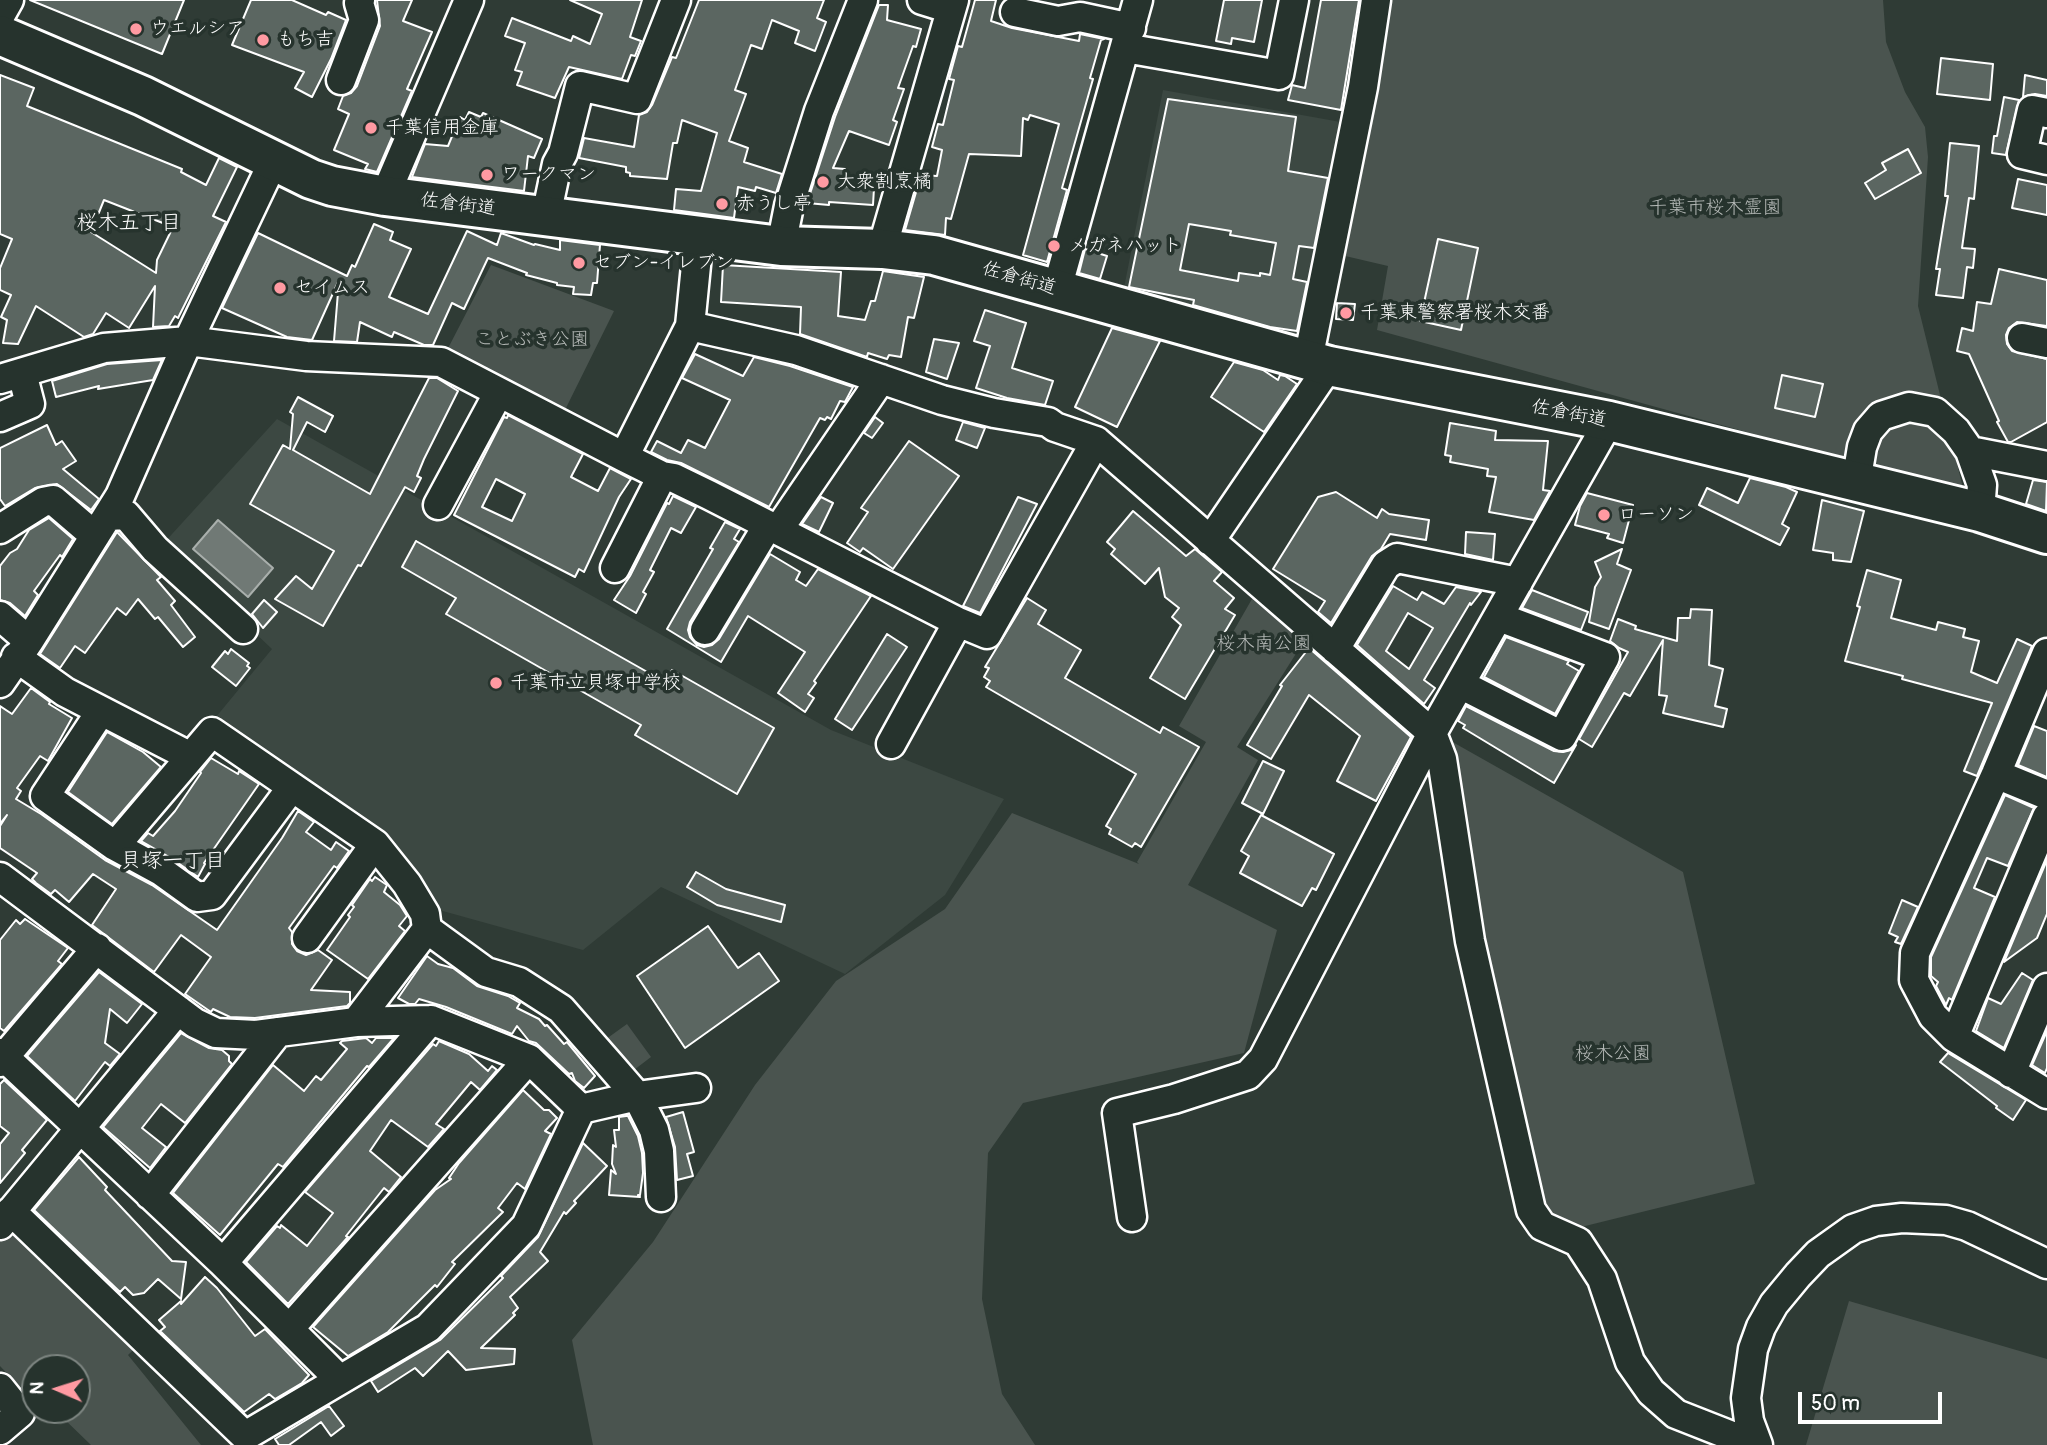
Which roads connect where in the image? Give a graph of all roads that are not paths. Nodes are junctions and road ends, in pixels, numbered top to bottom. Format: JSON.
{"nodes":[{"id":1,"x":9,"y":0,"type":"edge"},
{"id":2,"x":469,"y":0,"type":"edge"},
{"id":3,"x":676,"y":0,"type":"edge"},
{"id":4,"x":863,"y":0,"type":"edge"},
{"id":5,"x":922,"y":0,"type":"edge"},
{"id":6,"x":1138,"y":0,"type":"edge"},
{"id":7,"x":1294,"y":0,"type":"edge"},
{"id":8,"x":1376,"y":0,"type":"edge"},
{"id":9,"x":357,"y":1,"type":"edge"},
{"id":10,"x":952,"y":5,"type":"edge"},
{"id":11,"x":1014,"y":12,"type":"dead end"},
{"id":12,"x":0,"y":16,"type":"edge"},
{"id":13,"x":0,"y":35,"type":"edge"},
{"id":14,"x":1128,"y":38,"type":"junction"},
{"id":15,"x":341,"y":80,"type":"dead end"},
{"id":16,"x":2047,"y":113,"type":"edge"},
{"id":17,"x":274,"y":160,"type":"junction"},
{"id":18,"x":2047,"y":160,"type":"edge"},
{"id":19,"x":385,"y":196,"type":"junction"},
{"id":20,"x":546,"y":216,"type":"junction"},
{"id":21,"x":699,"y":235,"type":"junction"},
{"id":22,"x":781,"y":246,"type":"junction"},
{"id":23,"x":882,"y":249,"type":"junction"},
{"id":24,"x":1057,"y":289,"type":"junction"},
{"id":25,"x":690,"y":326,"type":"junction"},
{"id":26,"x":188,"y":341,"type":"junction"},
{"id":27,"x":1319,"y":363,"type":"junction"},
{"id":28,"x":11,"y":376,"type":"edge"},
{"id":29,"x":881,"y":379,"type":"junction"},
{"id":30,"x":499,"y":392,"type":"junction"},
{"id":31,"x":0,"y":417,"type":"edge"},
{"id":32,"x":1609,"y":421,"type":"junction"},
{"id":33,"x":1096,"y":442,"type":"junction"},
{"id":34,"x":1970,"y":451,"type":"junction"},
{"id":35,"x":624,"y":457,"type":"junction"},
{"id":36,"x":2047,"y":466,"type":"edge"},
{"id":37,"x":662,"y":476,"type":"junction"},
{"id":38,"x":1856,"y":483,"type":"junction"},
{"id":39,"x":438,"y":505,"type":"dead end"},
{"id":40,"x":1980,"y":512,"type":"junction"},
{"id":41,"x":101,"y":526,"type":"junction"},
{"id":42,"x":773,"y":528,"type":"junction"},
{"id":43,"x":0,"y":529,"type":"edge"},
{"id":44,"x":2047,"y":534,"type":"edge"},
{"id":45,"x":1210,"y":541,"type":"junction"},
{"id":46,"x":615,"y":568,"type":"dead end"},
{"id":47,"x":1518,"y":582,"type":"junction"},
{"id":48,"x":0,"y":616,"type":"edge"},
{"id":49,"x":1499,"y":617,"type":"junction"},
{"id":50,"x":958,"y":622,"type":"junction"},
{"id":51,"x":243,"y":629,"type":"dead end"},
{"id":52,"x":705,"y":630,"type":"dead end"},
{"id":53,"x":23,"y":649,"type":"junction"},
{"id":54,"x":1335,"y":649,"type":"junction"},
{"id":55,"x":2047,"y":653,"type":"edge"},
{"id":56,"x":0,"y":683,"type":"edge"},
{"id":57,"x":1461,"y":684,"type":"junction"},
{"id":58,"x":102,"y":710,"type":"junction"},
{"id":59,"x":1432,"y":733,"type":"junction"},
{"id":60,"x":891,"y":744,"type":"dead end"},
{"id":61,"x":189,"y":756,"type":"junction"},
{"id":62,"x":1996,"y":774,"type":"junction"},
{"id":63,"x":292,"y":787,"type":"junction"},
{"id":64,"x":2047,"y":795,"type":"edge"},
{"id":65,"x":2047,"y":817,"type":"edge"},
{"id":66,"x":375,"y":844,"type":"junction"},
{"id":67,"x":114,"y":846,"type":"junction"},
{"id":68,"x":0,"y":877,"type":"edge"},
{"id":69,"x":427,"y":929,"type":"junction"},
{"id":70,"x":307,"y":938,"type":"dead end"},
{"id":71,"x":97,"y":948,"type":"junction"},
{"id":72,"x":2047,"y":988,"type":"edge"},
{"id":73,"x":178,"y":1010,"type":"junction"},
{"id":74,"x":431,"y":1020,"type":"junction"},
{"id":75,"x":356,"y":1022,"type":"junction"},
{"id":76,"x":278,"y":1032,"type":"junction"},
{"id":77,"x":1954,"y":1037,"type":"junction"},
{"id":78,"x":1,"y":1058,"type":"edge"},
{"id":79,"x":529,"y":1059,"type":"junction"},
{"id":80,"x":2011,"y":1073,"type":"junction"},
{"id":81,"x":696,"y":1088,"type":"dead end"},
{"id":82,"x":2047,"y":1094,"type":"edge"},
{"id":83,"x":637,"y":1096,"type":"junction"},
{"id":84,"x":580,"y":1110,"type":"junction"},
{"id":85,"x":79,"y":1128,"type":"junction"},
{"id":86,"x":150,"y":1195,"type":"junction"},
{"id":87,"x":661,"y":1197,"type":"dead end"},
{"id":88,"x":1132,"y":1217,"type":"dead end"},
{"id":89,"x":6,"y":1218,"type":"edge"},
{"id":90,"x":223,"y":1264,"type":"junction"},
{"id":91,"x":2047,"y":1264,"type":"edge"},
{"id":92,"x":289,"y":1329,"type":"junction"},
{"id":93,"x":339,"y":1379,"type":"junction"},
{"id":94,"x":0,"y":1388,"type":"edge"},
{"id":95,"x":0,"y":1430,"type":"edge"},
{"id":96,"x":1756,"y":1445,"type":"edge"}],
"edges":[{"from":1,"to":12,"type":"street"},
{"from":2,"to":19,"type":"street"},
{"from":3,"to":20,"type":"street"},
{"from":4,"to":22,"type":"street"},
{"from":5,"to":10,"type":"street"},
{"from":6,"to":14,"type":"street"},
{"from":7,"to":14,"type":"street"},
{"from":8,"to":27,"type":"street"},
{"from":9,"to":15,"type":"street"},
{"from":10,"to":23,"type":"street"},
{"from":11,"to":14,"type":"street"},
{"from":13,"to":17,"type":"highway","name":"佐倉街道"},
{"from":14,"to":24,"type":"street"},
{"from":16,"to":18,"type":"street"},
{"from":17,"to":19,"type":"highway","name":"佐倉街道"},
{"from":17,"to":26,"type":"street"},
{"from":19,"to":20,"type":"highway","name":"佐倉街道"},
{"from":20,"to":21,"type":"highway","name":"佐倉街道"},
{"from":21,"to":22,"type":"highway","name":"佐倉街道"},
{"from":21,"to":25,"type":"street"},
{"from":22,"to":23,"type":"highway","name":"佐倉街道"},
{"from":23,"to":24,"type":"highway","name":"佐倉街道"},
{"from":24,"to":27,"type":"highway","name":"佐倉街道"},
{"from":25,"to":29,"type":"street"},
{"from":25,"to":35,"type":"street"},
{"from":26,"to":28,"type":"street"},
{"from":26,"to":30,"type":"street"},
{"from":26,"to":41,"type":"street"},
{"from":27,"to":32,"type":"highway","name":"佐倉街道"},
{"from":27,"to":45,"type":"street"},
{"from":28,"to":31,"type":"street"},
{"from":29,"to":33,"type":"street"},
{"from":29,"to":42,"type":"street"},
{"from":30,"to":35,"type":"street"},
{"from":30,"to":39,"type":"street"},
{"from":32,"to":38,"type":"highway","name":"佐倉街道"},
{"from":32,"to":47,"type":"street"},
{"from":33,"to":45,"type":"street"},
{"from":33,"to":50,"type":"street"},
{"from":34,"to":36,"type":"street"},
{"from":34,"to":38,"type":"street"},
{"from":34,"to":40,"type":"street"},
{"from":35,"to":37,"type":"street"},
{"from":37,"to":42,"type":"street"},
{"from":37,"to":46,"type":"street"},
{"from":38,"to":40,"type":"highway","name":"佐倉街道"},
{"from":40,"to":44,"type":"highway","name":"佐倉街道"},
{"from":41,"to":43,"type":"street"},
{"from":41,"to":51,"type":"street"},
{"from":41,"to":53,"type":"street"},
{"from":42,"to":50,"type":"street"},
{"from":42,"to":52,"type":"street"},
{"from":45,"to":54,"type":"street"},
{"from":47,"to":49,"type":"street"},
{"from":47,"to":54,"type":"street"},
{"from":48,"to":53,"type":"street"},
{"from":49,"to":57,"type":"street"},
{"from":49,"to":57,"type":"street"},
{"from":50,"to":60,"type":"street"},
{"from":53,"to":56,"type":"street"},
{"from":53,"to":58,"type":"street"},
{"from":54,"to":59,"type":"street"},
{"from":55,"to":62,"type":"street"},
{"from":57,"to":59,"type":"street"},
{"from":58,"to":61,"type":"street"},
{"from":58,"to":67,"type":"street"},
{"from":59,"to":88,"type":"street"},
{"from":59,"to":96,"type":"street"},
{"from":61,"to":63,"type":"street"},
{"from":61,"to":67,"type":"street"},
{"from":62,"to":64,"type":"street"},
{"from":62,"to":77,"type":"street"},
{"from":63,"to":66,"type":"street"},
{"from":63,"to":67,"type":"street"},
{"from":65,"to":77,"type":"street"},
{"from":66,"to":69,"type":"street"},
{"from":66,"to":70,"type":"street"},
{"from":68,"to":71,"type":"street"},
{"from":69,"to":75,"type":"street"},
{"from":69,"to":83,"type":"street"},
{"from":71,"to":73,"type":"street"},
{"from":71,"to":78,"type":"street"},
{"from":72,"to":80,"type":"street"},
{"from":73,"to":76,"type":"street"},
{"from":73,"to":85,"type":"street"},
{"from":74,"to":75,"type":"street"},
{"from":74,"to":79,"type":"street"},
{"from":74,"to":90,"type":"street"},
{"from":75,"to":76,"type":"street"},
{"from":76,"to":86,"type":"street"},
{"from":77,"to":80,"type":"street"},
{"from":78,"to":85,"type":"street"},
{"from":79,"to":84,"type":"street"},
{"from":79,"to":92,"type":"street"},
{"from":80,"to":82,"type":"street"},
{"from":81,"to":83,"type":"street"},
{"from":83,"to":84,"type":"street"},
{"from":83,"to":87,"type":"street"},
{"from":84,"to":93,"type":"street"},
{"from":85,"to":86,"type":"street"},
{"from":85,"to":89,"type":"street"},
{"from":86,"to":90,"type":"street"},
{"from":89,"to":93,"type":"street"},
{"from":90,"to":92,"type":"street"},
{"from":91,"to":96,"type":"street"},
{"from":92,"to":93,"type":"street"},
{"from":94,"to":95,"type":"street"}]}
